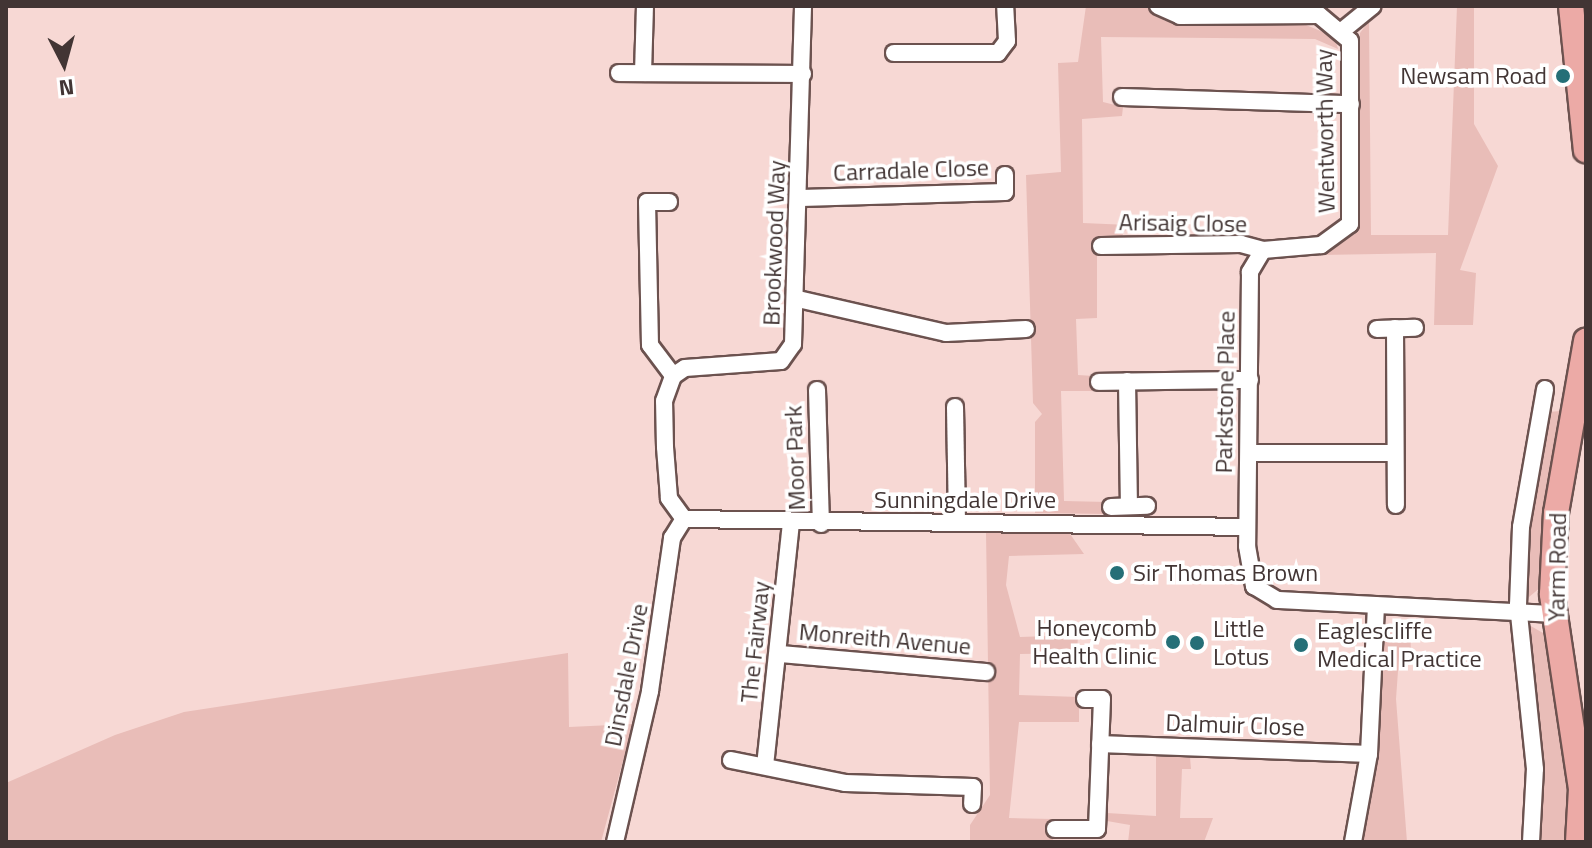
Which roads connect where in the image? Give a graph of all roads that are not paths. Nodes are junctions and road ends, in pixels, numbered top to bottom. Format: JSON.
{"nodes":[{"id":1,"x":645,"y":6,"type":"edge"},
{"id":2,"x":803,"y":6,"type":"edge"},
{"id":3,"x":1005,"y":6,"type":"edge"},
{"id":4,"x":1158,"y":6,"type":"edge"},
{"id":5,"x":1373,"y":6,"type":"edge"},
{"id":6,"x":1571,"y":6,"type":"edge"},
{"id":7,"x":1247,"y":11,"type":"edge"},
{"id":8,"x":1343,"y":30,"type":"junction"},
{"id":9,"x":894,"y":53,"type":"dead end"},
{"id":10,"x":619,"y":73,"type":"dead end"},
{"id":11,"x":643,"y":73,"type":"junction"},
{"id":12,"x":803,"y":74,"type":"junction"},
{"id":13,"x":1122,"y":97,"type":"dead end"},
{"id":14,"x":1351,"y":104,"type":"junction"},
{"id":15,"x":1586,"y":150,"type":"edge"},
{"id":16,"x":1005,"y":175,"type":"dead end"},
{"id":17,"x":801,"y":198,"type":"junction"},
{"id":18,"x":669,"y":202,"type":"dead end"},
{"id":19,"x":1101,"y":246,"type":"dead end"},
{"id":20,"x":1260,"y":254,"type":"junction"},
{"id":21,"x":798,"y":299,"type":"junction"},
{"id":22,"x":1395,"y":328,"type":"junction"},
{"id":23,"x":1415,"y":328,"type":"dead end"},
{"id":24,"x":1026,"y":329,"type":"dead end"},
{"id":25,"x":1377,"y":329,"type":"dead end"},
{"id":26,"x":1586,"y":341,"type":"edge"},
{"id":27,"x":673,"y":376,"type":"junction"},
{"id":28,"x":1250,"y":380,"type":"junction"},
{"id":29,"x":1127,"y":381,"type":"junction"},
{"id":30,"x":1099,"y":382,"type":"dead end"},
{"id":31,"x":817,"y":390,"type":"dead end"},
{"id":32,"x":1548,"y":399,"type":"dead end"},
{"id":33,"x":955,"y":407,"type":"dead end"},
{"id":34,"x":1578,"y":432,"type":"edge"},
{"id":35,"x":1249,"y":453,"type":"junction"},
{"id":36,"x":1395,"y":453,"type":"junction"},
{"id":37,"x":1396,"y":505,"type":"dead end"},
{"id":38,"x":1129,"y":506,"type":"junction"},
{"id":39,"x":1147,"y":506,"type":"dead end"},
{"id":40,"x":1111,"y":507,"type":"dead end"},
{"id":41,"x":684,"y":519,"type":"junction"},
{"id":42,"x":791,"y":523,"type":"junction"},
{"id":43,"x":957,"y":523,"type":"junction"},
{"id":44,"x":821,"y":524,"type":"junction"},
{"id":45,"x":1247,"y":527,"type":"junction"},
{"id":46,"x":1376,"y":605,"type":"junction"},
{"id":47,"x":1517,"y":614,"type":"junction"},
{"id":48,"x":1553,"y":614,"type":"junction"},
{"id":49,"x":780,"y":654,"type":"junction"},
{"id":50,"x":986,"y":672,"type":"dead end"},
{"id":51,"x":1085,"y":699,"type":"dead end"},
{"id":52,"x":1100,"y":744,"type":"junction"},
{"id":53,"x":1369,"y":754,"type":"junction"},
{"id":54,"x":731,"y":760,"type":"dead end"},
{"id":55,"x":765,"y":766,"type":"junction"},
{"id":56,"x":972,"y":804,"type":"dead end"},
{"id":57,"x":1055,"y":829,"type":"dead end"},
{"id":58,"x":615,"y":842,"type":"edge"},
{"id":59,"x":1353,"y":842,"type":"edge"},
{"id":60,"x":1531,"y":842,"type":"edge"},
{"id":61,"x":1578,"y":842,"type":"edge"}],
"edges":[{"from":1,"to":11,"type":"street"},
{"from":2,"to":12,"type":"street","name":"Brookwood Way"},
{"from":3,"to":9,"type":"street"},
{"from":4,"to":7,"type":"street","name":"Wentworth Way"},
{"from":5,"to":8,"type":"street"},
{"from":6,"to":15,"type":"main road"},
{"from":7,"to":8,"type":"street","name":"Wentworth Way"},
{"from":8,"to":14,"type":"street","name":"Wentworth Way"},
{"from":10,"to":11,"type":"street"},
{"from":11,"to":12,"type":"street"},
{"from":12,"to":17,"type":"street","name":"Brookwood Way"},
{"from":13,"to":14,"type":"street"},
{"from":14,"to":20,"type":"street","name":"Wentworth Way"},
{"from":16,"to":17,"type":"street","name":"Carradale Close"},
{"from":17,"to":21,"type":"street","name":"Brookwood Way"},
{"from":18,"to":27,"type":"street"},
{"from":19,"to":20,"type":"street","name":"Arisaig Close"},
{"from":20,"to":28,"type":"street","name":"Parkstone Place"},
{"from":21,"to":24,"type":"street"},
{"from":21,"to":27,"type":"street","name":"Brookwood Way"},
{"from":22,"to":23,"type":"street"},
{"from":22,"to":25,"type":"street"},
{"from":22,"to":36,"type":"street"},
{"from":26,"to":34,"type":"main road","name":"Yarm Road"},
{"from":27,"to":41,"type":"street"},
{"from":28,"to":29,"type":"street"},
{"from":28,"to":35,"type":"street","name":"Parkstone Place"},
{"from":29,"to":30,"type":"street"},
{"from":29,"to":38,"type":"street"},
{"from":31,"to":44,"type":"street","name":"Moor Park"},
{"from":32,"to":47,"type":"street"},
{"from":33,"to":43,"type":"street"},
{"from":34,"to":48,"type":"main road","name":"Yarm Road"},
{"from":35,"to":36,"type":"street"},
{"from":35,"to":45,"type":"street","name":"Parkstone Place"},
{"from":36,"to":37,"type":"street"},
{"from":38,"to":39,"type":"street"},
{"from":38,"to":40,"type":"street"},
{"from":41,"to":42,"type":"street","name":"Sunningdale Drive"},
{"from":41,"to":58,"type":"street","name":"Dinsdale Drive"},
{"from":42,"to":44,"type":"street","name":"Sunningdale Drive"},
{"from":42,"to":49,"type":"street","name":"The Fairway"},
{"from":43,"to":44,"type":"street","name":"Sunningdale Drive"},
{"from":43,"to":45,"type":"street","name":"Sunningdale Drive"},
{"from":45,"to":46,"type":"street"},
{"from":46,"to":47,"type":"street"},
{"from":46,"to":53,"type":"street"},
{"from":47,"to":48,"type":"street"},
{"from":47,"to":60,"type":"street"},
{"from":48,"to":61,"type":"main road","name":"Yarm Road"},
{"from":49,"to":50,"type":"street","name":"Monreith Avenue"},
{"from":49,"to":55,"type":"street","name":"The Fairway"},
{"from":51,"to":52,"type":"street"},
{"from":52,"to":53,"type":"street","name":"Dalmuir Close"},
{"from":52,"to":57,"type":"street"},
{"from":53,"to":59,"type":"street"},
{"from":54,"to":55,"type":"street"},
{"from":55,"to":56,"type":"street"}]}
